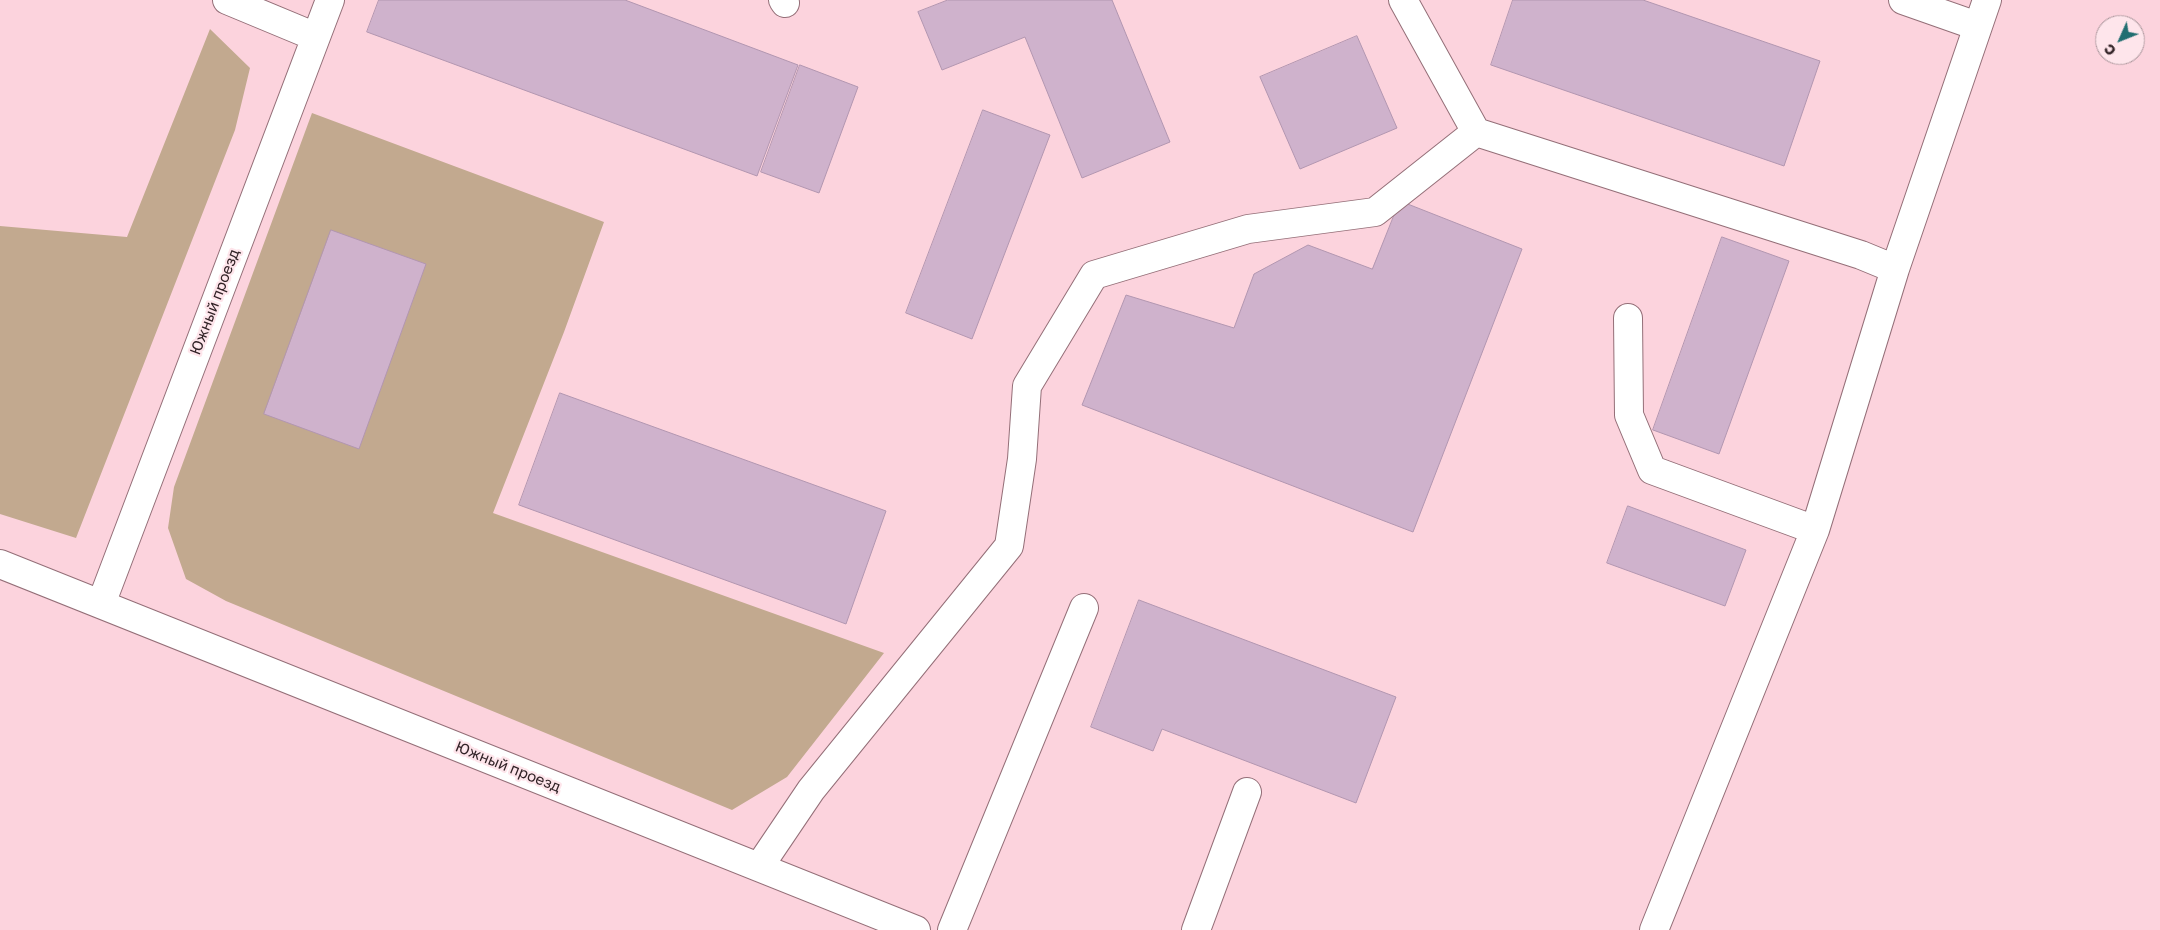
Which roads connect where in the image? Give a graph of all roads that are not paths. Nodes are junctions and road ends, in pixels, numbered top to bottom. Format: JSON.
{"nodes":[{"id":1,"x":227,"y":0,"type":"edge"},
{"id":2,"x":330,"y":0,"type":"edge"},
{"id":3,"x":1404,"y":0,"type":"edge"},
{"id":4,"x":1904,"y":0,"type":"edge"},
{"id":5,"x":1987,"y":0,"type":"edge"},
{"id":6,"x":1977,"y":26,"type":"junction"},
{"id":7,"x":316,"y":37,"type":"junction"},
{"id":8,"x":1476,"y":132,"type":"junction"},
{"id":9,"x":1895,"y":270,"type":"junction"},
{"id":10,"x":1628,"y":318,"type":"dead end"},
{"id":11,"x":1815,"y":530,"type":"junction"},
{"id":12,"x":0,"y":564,"type":"edge"},
{"id":13,"x":100,"y":604,"type":"junction"},
{"id":14,"x":1084,"y":608,"type":"dead end"},
{"id":15,"x":1247,"y":792,"type":"dead end"},
{"id":16,"x":759,"y":867,"type":"junction"},
{"id":17,"x":916,"y":930,"type":"edge"},
{"id":18,"x":952,"y":930,"type":"edge"},
{"id":19,"x":1196,"y":930,"type":"edge"},
{"id":20,"x":1654,"y":930,"type":"edge"}],
"edges":[{"from":1,"to":7,"type":"street"},
{"from":2,"to":7,"type":"street","name":"Южный проезд"},
{"from":3,"to":8,"type":"street"},
{"from":4,"to":6,"type":"street"},
{"from":5,"to":6,"type":"street"},
{"from":6,"to":9,"type":"street"},
{"from":7,"to":13,"type":"street","name":"Южный проезд"},
{"from":8,"to":9,"type":"street"},
{"from":8,"to":16,"type":"street"},
{"from":9,"to":11,"type":"street"},
{"from":10,"to":11,"type":"street"},
{"from":11,"to":20,"type":"street"},
{"from":12,"to":13,"type":"street","name":"Южный проезд"},
{"from":13,"to":16,"type":"street","name":"Южный проезд"},
{"from":14,"to":18,"type":"street"},
{"from":15,"to":19,"type":"street"},
{"from":16,"to":17,"type":"street","name":"Южный проезд"}]}
